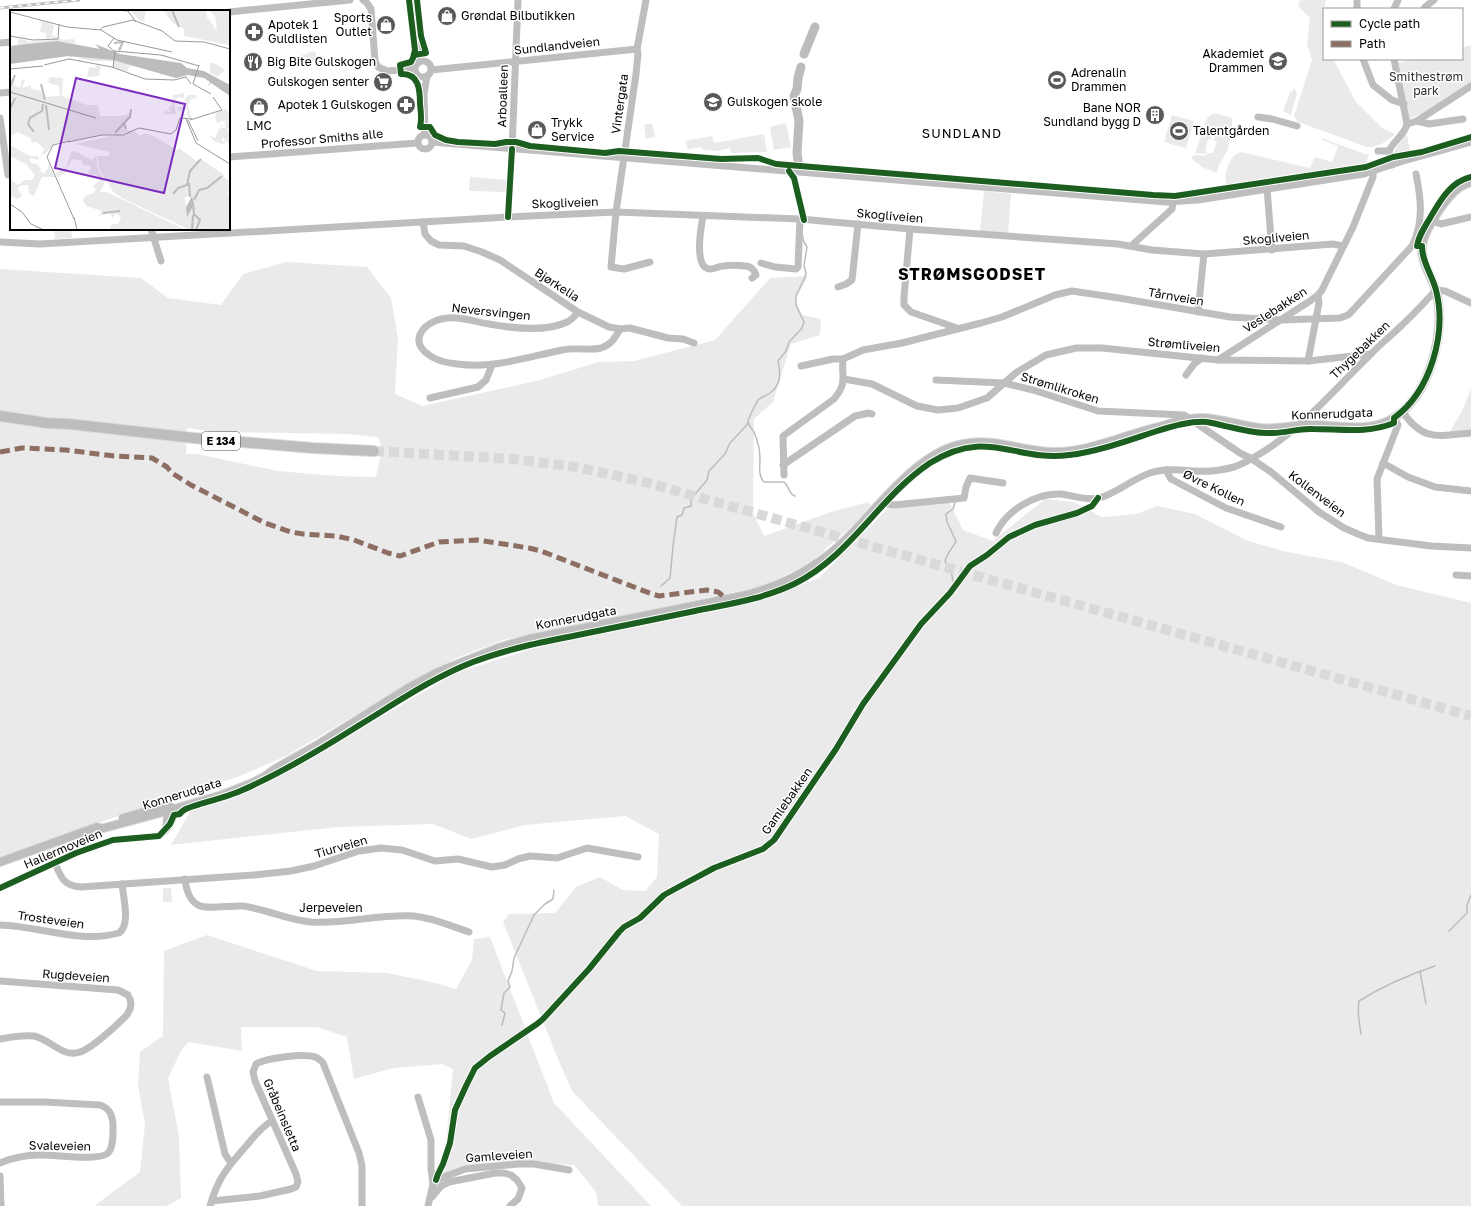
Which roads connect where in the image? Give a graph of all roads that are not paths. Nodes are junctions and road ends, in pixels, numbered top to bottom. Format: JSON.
{"nodes":[{"id":1,"x":350,"y":0,"type":"edge"},
{"id":2,"x":363,"y":0,"type":"edge"},
{"id":3,"x":414,"y":0,"type":"edge"},
{"id":4,"x":518,"y":0,"type":"edge"},
{"id":5,"x":646,"y":0,"type":"edge"},
{"id":6,"x":1434,"y":0,"type":"edge"},
{"id":7,"x":1424,"y":8,"type":"edge"},
{"id":8,"x":230,"y":12,"type":"edge"},
{"id":9,"x":10,"y":42,"type":"edge"},
{"id":10,"x":0,"y":43,"type":"edge"},
{"id":11,"x":419,"y":46,"type":"junction"},
{"id":12,"x":637,"y":49,"type":"junction"},
{"id":13,"x":1363,"y":60,"type":"edge"},
{"id":14,"x":1394,"y":60,"type":"edge"},
{"id":15,"x":516,"y":61,"type":"junction"},
{"id":16,"x":426,"y":62,"type":"junction"},
{"id":17,"x":417,"y":69,"type":"junction"},
{"id":18,"x":429,"y":73,"type":"junction"},
{"id":19,"x":1471,"y":86,"type":"edge"},
{"id":20,"x":10,"y":92,"type":"edge"},
{"id":21,"x":0,"y":93,"type":"edge"},
{"id":22,"x":424,"y":94,"type":"junction"},
{"id":23,"x":1404,"y":104,"type":"junction"},
{"id":24,"x":0,"y":118,"type":"edge"},
{"id":25,"x":1258,"y":118,"type":"dead end"},
{"id":26,"x":1464,"y":119,"type":"dead end"},
{"id":27,"x":1417,"y":121,"type":"junction"},
{"id":28,"x":1407,"y":124,"type":"junction"},
{"id":29,"x":1297,"y":126,"type":"dead end"},
{"id":30,"x":425,"y":135,"type":"junction"},
{"id":31,"x":432,"y":142,"type":"junction"},
{"id":32,"x":1471,"y":142,"type":"edge"},
{"id":33,"x":417,"y":143,"type":"junction"},
{"id":34,"x":512,"y":149,"type":"junction"},
{"id":35,"x":1378,"y":151,"type":"dead end"},
{"id":36,"x":1388,"y":151,"type":"junction"},
{"id":37,"x":230,"y":157,"type":"edge"},
{"id":38,"x":623,"y":158,"type":"junction"},
{"id":39,"x":1392,"y":165,"type":"junction"},
{"id":40,"x":1373,"y":172,"type":"junction"},
{"id":41,"x":1416,"y":174,"type":"dead end"},
{"id":42,"x":6,"y":175,"type":"edge"},
{"id":43,"x":1471,"y":182,"type":"edge"},
{"id":44,"x":1267,"y":190,"type":"junction"},
{"id":45,"x":1173,"y":202,"type":"junction"},
{"id":46,"x":616,"y":212,"type":"junction"},
{"id":47,"x":703,"y":216,"type":"junction"},
{"id":48,"x":1471,"y":217,"type":"edge"},
{"id":49,"x":800,"y":219,"type":"junction"},
{"id":50,"x":1433,"y":221,"type":"junction"},
{"id":51,"x":423,"y":222,"type":"junction"},
{"id":52,"x":858,"y":224,"type":"junction"},
{"id":53,"x":151,"y":230,"type":"edge"},
{"id":54,"x":910,"y":230,"type":"junction"},
{"id":55,"x":154,"y":238,"type":"junction"},
{"id":56,"x":0,"y":242,"type":"edge"},
{"id":57,"x":1131,"y":246,"type":"junction"},
{"id":58,"x":1343,"y":246,"type":"junction"},
{"id":59,"x":1272,"y":250,"type":"junction"},
{"id":60,"x":1204,"y":254,"type":"junction"},
{"id":61,"x":161,"y":262,"type":"dead end"},
{"id":62,"x":650,"y":262,"type":"dead end"},
{"id":63,"x":762,"y":263,"type":"dead end"},
{"id":64,"x":752,"y":278,"type":"dead end"},
{"id":65,"x":838,"y":287,"type":"dead end"},
{"id":66,"x":1436,"y":290,"type":"junction"},
{"id":67,"x":1318,"y":295,"type":"junction"},
{"id":68,"x":1471,"y":304,"type":"edge"},
{"id":69,"x":578,"y":312,"type":"junction"},
{"id":70,"x":1198,"y":312,"type":"junction"},
{"id":71,"x":1316,"y":319,"type":"junction"},
{"id":72,"x":1282,"y":320,"type":"junction"},
{"id":73,"x":957,"y":328,"type":"junction"},
{"id":74,"x":620,"y":330,"type":"junction"},
{"id":75,"x":694,"y":343,"type":"dead end"},
{"id":76,"x":1371,"y":354,"type":"junction"},
{"id":77,"x":1202,"y":358,"type":"junction"},
{"id":78,"x":843,"y":360,"type":"junction"},
{"id":79,"x":1218,"y":360,"type":"junction"},
{"id":80,"x":1308,"y":360,"type":"junction"},
{"id":81,"x":492,"y":365,"type":"junction"},
{"id":82,"x":801,"y":366,"type":"dead end"},
{"id":83,"x":1186,"y":375,"type":"dead end"},
{"id":84,"x":844,"y":379,"type":"junction"},
{"id":85,"x":936,"y":380,"type":"dead end"},
{"id":86,"x":1004,"y":383,"type":"junction"},
{"id":87,"x":430,"y":398,"type":"dead end"},
{"id":88,"x":1402,"y":411,"type":"junction"},
{"id":89,"x":0,"y":412,"type":"edge"},
{"id":90,"x":1111,"y":412,"type":"joint"},
{"id":91,"x":872,"y":414,"type":"dead end"},
{"id":92,"x":0,"y":416,"type":"edge"},
{"id":93,"x":1394,"y":418,"type":"junction"},
{"id":94,"x":1190,"y":419,"type":"junction"},
{"id":95,"x":1301,"y":422,"type":"junction"},
{"id":96,"x":69,"y":424,"type":"junction"},
{"id":97,"x":1471,"y":433,"type":"edge"},
{"id":98,"x":374,"y":451,"type":"tunnel mouth"},
{"id":99,"x":1252,"y":459,"type":"junction"},
{"id":100,"x":1383,"y":463,"type":"junction"},
{"id":101,"x":783,"y":465,"type":"junction"},
{"id":102,"x":1166,"y":470,"type":"junction"},
{"id":103,"x":784,"y":475,"type":"dead end"},
{"id":104,"x":1003,"y":483,"type":"dead end"},
{"id":105,"x":1471,"y":491,"type":"edge"},
{"id":106,"x":881,"y":502,"type":"junction"},
{"id":107,"x":1281,"y":527,"type":"dead end"},
{"id":108,"x":996,"y":533,"type":"dead end"},
{"id":109,"x":1379,"y":539,"type":"junction"},
{"id":110,"x":1471,"y":548,"type":"edge"},
{"id":111,"x":1456,"y":575,"type":"dead end"},
{"id":112,"x":1471,"y":576,"type":"edge"},
{"id":113,"x":170,"y":808,"type":"junction"},
{"id":114,"x":638,"y":857,"type":"dead end"},
{"id":115,"x":0,"y":862,"type":"edge"},
{"id":116,"x":55,"y":863,"type":"junction"},
{"id":117,"x":185,"y":879,"type":"junction"},
{"id":118,"x":122,"y":884,"type":"junction"},
{"id":119,"x":0,"y":888,"type":"edge"},
{"id":120,"x":0,"y":925,"type":"edge"},
{"id":121,"x":469,"y":932,"type":"dead end"},
{"id":122,"x":0,"y":981,"type":"edge"},
{"id":123,"x":0,"y":1039,"type":"edge"},
{"id":124,"x":207,"y":1077,"type":"dead end"},
{"id":125,"x":418,"y":1098,"type":"dead end"},
{"id":126,"x":0,"y":1102,"type":"edge"},
{"id":127,"x":272,"y":1121,"type":"junction"},
{"id":128,"x":0,"y":1163,"type":"edge"},
{"id":129,"x":231,"y":1163,"type":"junction"},
{"id":130,"x":570,"y":1170,"type":"dead end"},
{"id":131,"x":0,"y":1176,"type":"edge"},
{"id":132,"x":433,"y":1184,"type":"junction"},
{"id":133,"x":429,"y":1203,"type":"edge"},
{"id":134,"x":211,"y":1204,"type":"edge"},
{"id":135,"x":1,"y":1206,"type":"edge"},
{"id":136,"x":362,"y":1206,"type":"edge"},
{"id":137,"x":510,"y":1206,"type":"edge"}],
"edges":[{"from":1,"to":8,"type":"street"},
{"from":2,"to":17,"type":"street"},
{"from":3,"to":11,"type":"street"},
{"from":4,"to":15,"type":"street","name":"Arboalleen"},
{"from":5,"to":12,"type":"street","name":"Vintergata"},
{"from":6,"to":7,"type":"street"},
{"from":9,"to":10,"type":"street"},
{"from":11,"to":16,"type":"street"},
{"from":11,"to":17,"type":"street"},
{"from":12,"to":15,"type":"street","name":"Sundlandveien"},
{"from":12,"to":38,"type":"street","name":"Vintergata"},
{"from":13,"to":23,"type":"street"},
{"from":14,"to":23,"type":"street"},
{"from":15,"to":18,"type":"street","name":"Sundlandveien"},
{"from":15,"to":34,"type":"street","name":"Arboalleen"},
{"from":16,"to":17,"type":"street"},
{"from":16,"to":18,"type":"street"},
{"from":17,"to":18,"type":"street","name":"Sundlandveien"},
{"from":17,"to":22,"type":"street"},
{"from":18,"to":22,"type":"street"},
{"from":19,"to":27,"type":"street"},
{"from":20,"to":21,"type":"street"},
{"from":22,"to":30,"type":"street"},
{"from":23,"to":28,"type":"street"},
{"from":24,"to":42,"type":"street"},
{"from":25,"to":29,"type":"street"},
{"from":26,"to":27,"type":"street"},
{"from":27,"to":28,"type":"street"},
{"from":28,"to":36,"type":"street"},
{"from":30,"to":31,"type":"street"},
{"from":30,"to":33,"type":"street"},
{"from":31,"to":33,"type":"street"},
{"from":31,"to":34,"type":"street"},
{"from":32,"to":39,"type":"street"},
{"from":33,"to":37,"type":"street","name":"Professor Smiths alle"},
{"from":34,"to":38,"type":"street"},
{"from":35,"to":36,"type":"street"},
{"from":36,"to":39,"type":"street"},
{"from":38,"to":45,"type":"street"},
{"from":38,"to":46,"type":"street","name":"Vintergata"},
{"from":39,"to":40,"type":"street"},
{"from":40,"to":44,"type":"street"},
{"from":40,"to":58,"type":"street"},
{"from":41,"to":71,"type":"street","name":"Tårnveien"},
{"from":43,"to":50,"type":"main road","name":"Konnerudgata"},
{"from":44,"to":45,"type":"street"},
{"from":44,"to":59,"type":"street"},
{"from":45,"to":57,"type":"street"},
{"from":46,"to":47,"type":"street","name":"Skogliveien"},
{"from":46,"to":51,"type":"street","name":"Skogliveien"},
{"from":46,"to":62,"type":"street","name":"Vintergata"},
{"from":47,"to":49,"type":"street","name":"Skogliveien"},
{"from":47,"to":64,"type":"street"},
{"from":48,"to":50,"type":"street"},
{"from":49,"to":52,"type":"street","name":"Skogliveien"},
{"from":49,"to":63,"type":"street"},
{"from":50,"to":66,"type":"main road","name":"Konnerudgata"},
{"from":51,"to":55,"type":"street","name":"Skogliveien"},
{"from":51,"to":69,"type":"street","name":"Bjørkelia"},
{"from":52,"to":54,"type":"street","name":"Skogliveien"},
{"from":52,"to":65,"type":"street"},
{"from":53,"to":55,"type":"street"},
{"from":54,"to":57,"type":"street","name":"Skogliveien"},
{"from":54,"to":73,"type":"street"},
{"from":55,"to":56,"type":"street","name":"Skogliveien"},
{"from":55,"to":61,"type":"street"},
{"from":57,"to":60,"type":"street","name":"Skogliveien"},
{"from":58,"to":59,"type":"street","name":"Skogliveien"},
{"from":58,"to":67,"type":"street","name":"Veslebakken"},
{"from":59,"to":60,"type":"street","name":"Skogliveien"},
{"from":60,"to":70,"type":"street"},
{"from":66,"to":68,"type":"street"},
{"from":66,"to":76,"type":"street","name":"Thygebakken"},
{"from":66,"to":88,"type":"main road","name":"Konnerudgata"},
{"from":67,"to":71,"type":"street"},
{"from":67,"to":72,"type":"street","name":"Veslebakken"},
{"from":69,"to":74,"type":"street","name":"Bjørkelia"},
{"from":69,"to":81,"type":"street","name":"Neversvingen"},
{"from":70,"to":72,"type":"street","name":"Tårnveien"},
{"from":70,"to":73,"type":"street","name":"Tårnveien"},
{"from":71,"to":72,"type":"street","name":"Tårnveien"},
{"from":71,"to":80,"type":"street"},
{"from":72,"to":79,"type":"street","name":"Veslebakken"},
{"from":73,"to":78,"type":"street","name":"Tårnveien"},
{"from":74,"to":75,"type":"street","name":"Bjørkelia"},
{"from":74,"to":81,"type":"street","name":"Neversvingen"},
{"from":76,"to":80,"type":"street","name":"Strømliveien"},
{"from":76,"to":95,"type":"street","name":"Thygebakken"},
{"from":77,"to":79,"type":"street","name":"Strømliveien"},
{"from":77,"to":83,"type":"street"},
{"from":77,"to":86,"type":"street","name":"Strømliveien"},
{"from":78,"to":82,"type":"street","name":"Tårnveien"},
{"from":78,"to":84,"type":"street"},
{"from":79,"to":80,"type":"street","name":"Strømliveien"},
{"from":81,"to":87,"type":"street"},
{"from":84,"to":86,"type":"street","name":"Strømliveien"},
{"from":84,"to":101,"type":"street"},
{"from":85,"to":86,"type":"street"},
{"from":86,"to":90,"type":"street","name":"Strømlikroken"},
{"from":88,"to":93,"type":"main road","name":"Konnerudgata"},
{"from":88,"to":97,"type":"street"},
{"from":89,"to":96,"type":"highway","number":"E 134"},
{"from":90,"to":94,"type":"street","name":"Konnerudgata"},
{"from":91,"to":101,"type":"street"},
{"from":92,"to":96,"type":"highway","number":"E 134"},
{"from":93,"to":95,"type":"main road","name":"Konnerudgata"},
{"from":93,"to":100,"type":"street"},
{"from":94,"to":95,"type":"main road","name":"Konnerudgata"},
{"from":94,"to":99,"type":"street","name":"Kollenveien"},
{"from":94,"to":106,"type":"main road","name":"Konnerudgata"},
{"from":95,"to":99,"type":"street"},
{"from":96,"to":98,"type":"highway","number":"E 134"},
{"from":99,"to":102,"type":"street"},
{"from":99,"to":109,"type":"street","name":"Kollenveien"},
{"from":100,"to":105,"type":"street"},
{"from":100,"to":109,"type":"street"},
{"from":101,"to":103,"type":"street"},
{"from":102,"to":107,"type":"street","name":"Øvre Kollen"},
{"from":102,"to":108,"type":"street"},
{"from":104,"to":106,"type":"street"},
{"from":106,"to":113,"type":"main road","name":"Konnerudgata"},
{"from":109,"to":110,"type":"street","name":"Kollenveien"},
{"from":111,"to":112,"type":"street"},
{"from":113,"to":115,"type":"main road","name":"Konnerudgata"},
{"from":113,"to":116,"type":"street","name":"Hallermoveien"},
{"from":114,"to":117,"type":"street","name":"Tiurveien"},
{"from":116,"to":118,"type":"street","name":"Tiurveien"},
{"from":116,"to":119,"type":"street","name":"Hallermoveien"},
{"from":117,"to":118,"type":"street","name":"Tiurveien"},
{"from":117,"to":121,"type":"street","name":"Jerpeveien"},
{"from":118,"to":120,"type":"street","name":"Trosteveien"},
{"from":122,"to":123,"type":"street","name":"Rugdeveien"},
{"from":124,"to":129,"type":"street"},
{"from":125,"to":132,"type":"street"},
{"from":126,"to":128,"type":"street","name":"Svaleveien"},
{"from":127,"to":129,"type":"street"},
{"from":127,"to":134,"type":"street","name":"Gråbeinsletta"},
{"from":127,"to":136,"type":"street","name":"Gråbeinsletta"},
{"from":129,"to":134,"type":"street"},
{"from":130,"to":132,"type":"street","name":"Gamleveien"},
{"from":131,"to":135,"type":"street"},
{"from":132,"to":133,"type":"street"},
{"from":133,"to":137,"type":"street"}]}
